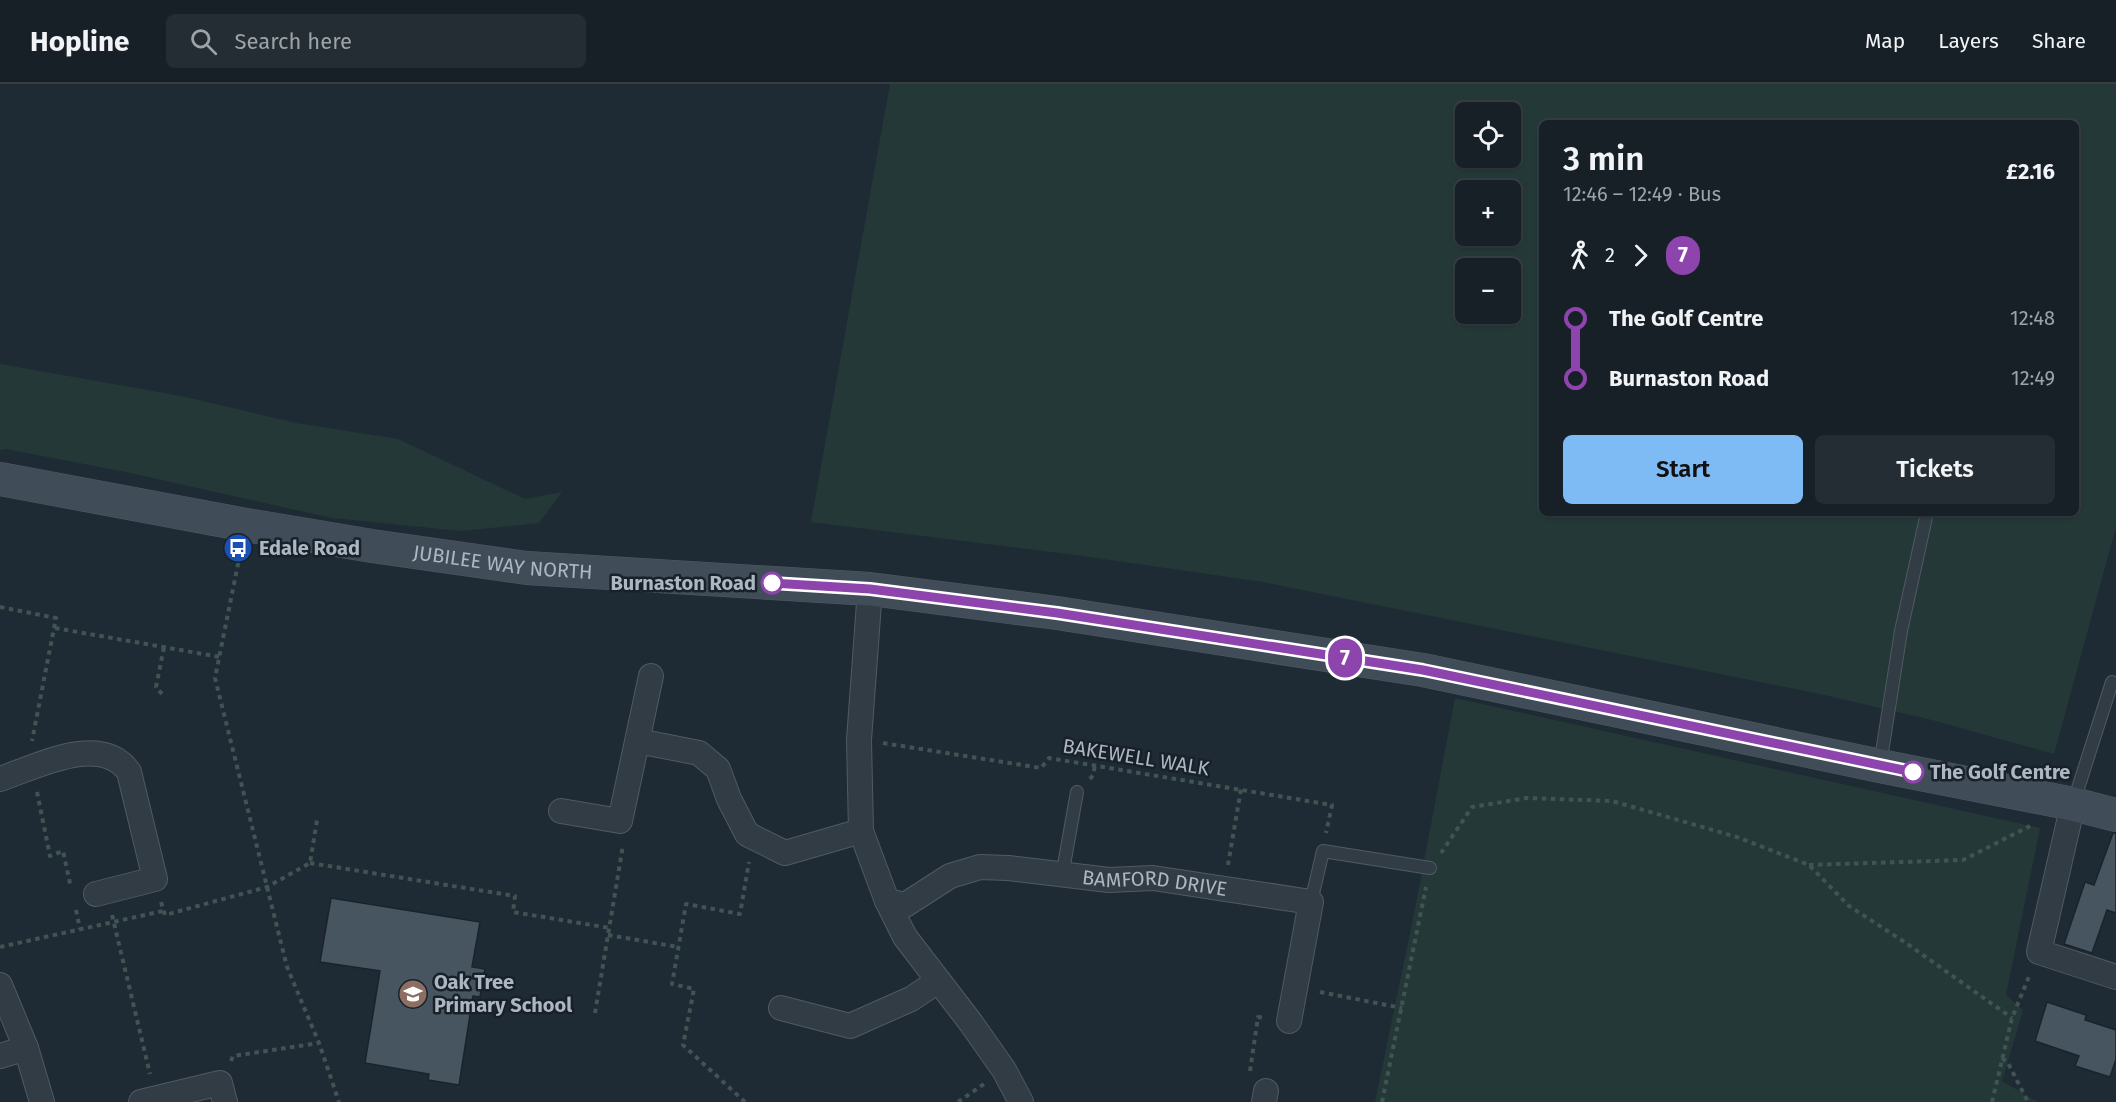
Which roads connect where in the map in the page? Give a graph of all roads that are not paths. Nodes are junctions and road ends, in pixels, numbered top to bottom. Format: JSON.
{"nodes":[{"id":1,"x":0,"y":479,"type":"edge"},
{"id":2,"x":1926,"y":516,"type":"edge"},
{"id":3,"x":870,"y":589,"type":"junction"},
{"id":4,"x":651,"y":676,"type":"dead end"},
{"id":5,"x":2112,"y":682,"type":"dead end"},
{"id":6,"x":638,"y":741,"type":"junction"},
{"id":7,"x":1880,"y":766,"type":"junction"},
{"id":8,"x":0,"y":779,"type":"edge"},
{"id":9,"x":1077,"y":792,"type":"dead end"},
{"id":10,"x":2073,"y":804,"type":"junction"},
{"id":11,"x":561,"y":811,"type":"dead end"},
{"id":12,"x":2116,"y":815,"type":"edge"},
{"id":13,"x":861,"y":831,"type":"junction"},
{"id":14,"x":1430,"y":868,"type":"road end"},
{"id":15,"x":1062,"y":876,"type":"junction"},
{"id":16,"x":101,"y":892,"type":"road end"},
{"id":17,"x":887,"y":901,"type":"junction"},
{"id":18,"x":1311,"y":902,"type":"junction"},
{"id":19,"x":2116,"y":977,"type":"edge"},
{"id":20,"x":938,"y":981,"type":"junction"},
{"id":21,"x":0,"y":986,"type":"edge"},
{"id":22,"x":781,"y":1008,"type":"dead end"},
{"id":23,"x":1289,"y":1021,"type":"road end"},
{"id":24,"x":26,"y":1048,"type":"junction"},
{"id":25,"x":0,"y":1056,"type":"edge"},
{"id":26,"x":223,"y":1093,"type":"edge"},
{"id":27,"x":148,"y":1100,"type":"edge"},
{"id":28,"x":42,"y":1102,"type":"edge"},
{"id":29,"x":1021,"y":1102,"type":"edge"}],
"edges":[{"from":1,"to":3,"type":"street","name":"JUBILEE WAY NORTH"},
{"from":2,"to":7,"type":"lane"},
{"from":3,"to":7,"type":"street","name":"JUBILEE WAY NORTH"},
{"from":3,"to":13,"type":"street"},
{"from":4,"to":6,"type":"street"},
{"from":5,"to":10,"type":"lane"},
{"from":6,"to":11,"type":"street"},
{"from":6,"to":13,"type":"street"},
{"from":7,"to":10,"type":"street","name":"JUBILEE WAY NORTH"},
{"from":8,"to":16,"type":"street"},
{"from":9,"to":15,"type":"lane"},
{"from":10,"to":12,"type":"street","name":"JUBILEE WAY NORTH"},
{"from":10,"to":19,"type":"street"},
{"from":13,"to":17,"type":"street"},
{"from":14,"to":18,"type":"lane"},
{"from":15,"to":17,"type":"street","name":"BAMFORD DRIVE"},
{"from":15,"to":18,"type":"street","name":"BAMFORD DRIVE"},
{"from":17,"to":20,"type":"street"},
{"from":18,"to":23,"type":"street"},
{"from":20,"to":22,"type":"street"},
{"from":20,"to":29,"type":"street"},
{"from":21,"to":24,"type":"street"},
{"from":24,"to":25,"type":"street"},
{"from":24,"to":28,"type":"street"},
{"from":26,"to":27,"type":"street"}]}
